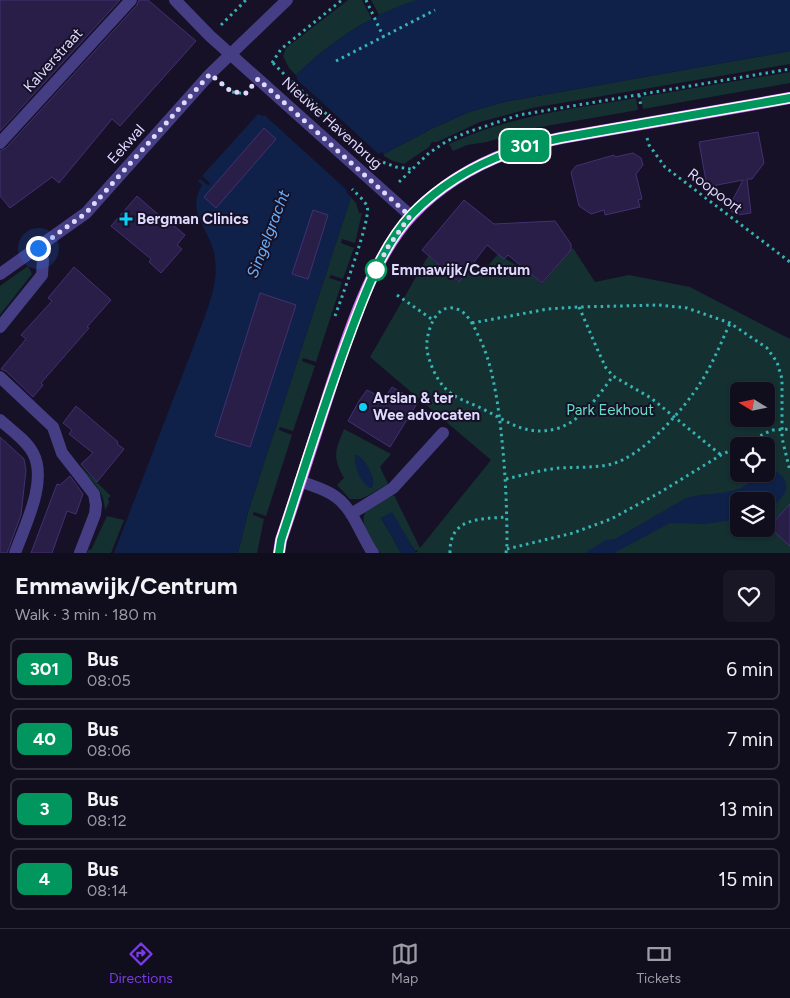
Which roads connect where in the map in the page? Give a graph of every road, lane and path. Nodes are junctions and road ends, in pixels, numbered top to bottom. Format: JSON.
{"nodes":[{"id":1,"x":131,"y":0,"type":"edge"},
{"id":2,"x":175,"y":0,"type":"edge"},
{"id":3,"x":246,"y":0,"type":"edge"},
{"id":4,"x":287,"y":0,"type":"edge"},
{"id":5,"x":342,"y":0,"type":"edge"},
{"id":6,"x":366,"y":0,"type":"edge"},
{"id":7,"x":435,"y":10,"type":"dead end"},
{"id":8,"x":210,"y":36,"type":"junction"},
{"id":9,"x":384,"y":38,"type":"junction"},
{"id":10,"x":231,"y":54,"type":"junction"},
{"id":11,"x":336,"y":61,"type":"dead end"},
{"id":12,"x":273,"y":63,"type":"junction"},
{"id":13,"x":210,"y":74,"type":"junction"},
{"id":14,"x":258,"y":79,"type":"junction"},
{"id":15,"x":790,"y":98,"type":"edge"},
{"id":16,"x":644,"y":124,"type":"junction"},
{"id":17,"x":0,"y":142,"type":"edge"},
{"id":18,"x":370,"y":153,"type":"dead end"},
{"id":19,"x":377,"y":160,"type":"dead end"},
{"id":20,"x":411,"y":169,"type":"dead end"},
{"id":21,"x":352,"y":188,"type":"dead end"},
{"id":22,"x":410,"y":216,"type":"junction"},
{"id":23,"x":364,"y":232,"type":"dead end"},
{"id":24,"x":38,"y":248,"type":"junction"},
{"id":25,"x":790,"y":262,"type":"edge"},
{"id":26,"x":0,"y":274,"type":"edge"},
{"id":27,"x":396,"y":295,"type":"dead end"},
{"id":28,"x":579,"y":307,"type":"junction"},
{"id":29,"x":433,"y":320,"type":"junction"},
{"id":30,"x":472,"y":323,"type":"junction"},
{"id":31,"x":730,"y":323,"type":"junction"},
{"id":32,"x":0,"y":327,"type":"edge"},
{"id":33,"x":613,"y":376,"type":"junction"},
{"id":34,"x":0,"y":377,"type":"edge"},
{"id":35,"x":673,"y":417,"type":"junction"},
{"id":36,"x":501,"y":419,"type":"junction"},
{"id":37,"x":0,"y":420,"type":"edge"},
{"id":38,"x":782,"y":429,"type":"junction"},
{"id":39,"x":790,"y":429,"type":"edge"},
{"id":40,"x":442,"y":433,"type":"dead end"},
{"id":41,"x":721,"y":456,"type":"junction"},
{"id":42,"x":790,"y":471,"type":"edge"},
{"id":43,"x":506,"y":479,"type":"junction"},
{"id":44,"x":300,"y":481,"type":"junction"},
{"id":45,"x":351,"y":514,"type":"junction"},
{"id":46,"x":507,"y":517,"type":"junction"},
{"id":47,"x":506,"y":551,"type":"edge"},
{"id":48,"x":15,"y":553,"type":"edge"},
{"id":49,"x":80,"y":553,"type":"edge"},
{"id":50,"x":279,"y":553,"type":"edge"},
{"id":51,"x":373,"y":553,"type":"edge"},
{"id":52,"x":450,"y":553,"type":"edge"}],
"edges":[{"from":1,"to":17,"type":"street","name":"Kalverstraat"},
{"from":2,"to":8,"type":"street","name":"Nieuwe Havenbrug"},
{"from":3,"to":8,"type":"path"},
{"from":4,"to":10,"type":"street","name":"Eekwal"},
{"from":5,"to":12,"type":"path"},
{"from":6,"to":9,"type":"path"},
{"from":7,"to":9,"type":"path"},
{"from":8,"to":10,"type":"street","name":"Nieuwe Havenbrug"},
{"from":9,"to":11,"type":"path"},
{"from":10,"to":13,"type":"street","name":"Eekwal"},
{"from":10,"to":14,"type":"street","name":"Nieuwe Havenbrug"},
{"from":12,"to":14,"type":"path"},
{"from":12,"to":18,"type":"path"},
{"from":13,"to":14,"type":"path"},
{"from":13,"to":24,"type":"street","name":"Eekwal"},
{"from":14,"to":22,"type":"street","name":"Nieuwe Havenbrug"},
{"from":15,"to":16,"type":"main road"},
{"from":16,"to":22,"type":"main road"},
{"from":16,"to":25,"type":"path","name":"Roopoort"},
{"from":19,"to":20,"type":"path"},
{"from":21,"to":23,"type":"path"},
{"from":22,"to":44,"type":"main road"},
{"from":24,"to":26,"type":"street","name":"Eekwal"},
{"from":24,"to":32,"type":"street"},
{"from":27,"to":29,"type":"path"},
{"from":28,"to":30,"type":"path"},
{"from":28,"to":31,"type":"path"},
{"from":28,"to":33,"type":"path"},
{"from":29,"to":30,"type":"path"},
{"from":29,"to":36,"type":"path"},
{"from":30,"to":36,"type":"path"},
{"from":31,"to":35,"type":"path"},
{"from":31,"to":38,"type":"path"},
{"from":33,"to":35,"type":"path"},
{"from":33,"to":36,"type":"path"},
{"from":34,"to":49,"type":"street"},
{"from":35,"to":41,"type":"path"},
{"from":35,"to":43,"type":"path"},
{"from":36,"to":43,"type":"path"},
{"from":37,"to":48,"type":"street"},
{"from":38,"to":39,"type":"path"},
{"from":38,"to":41,"type":"path"},
{"from":38,"to":42,"type":"path"},
{"from":40,"to":45,"type":"street"},
{"from":41,"to":47,"type":"path"},
{"from":43,"to":46,"type":"path"},
{"from":44,"to":45,"type":"street"},
{"from":44,"to":50,"type":"main road"},
{"from":45,"to":51,"type":"street"},
{"from":46,"to":47,"type":"path"},
{"from":46,"to":52,"type":"path"}]}
